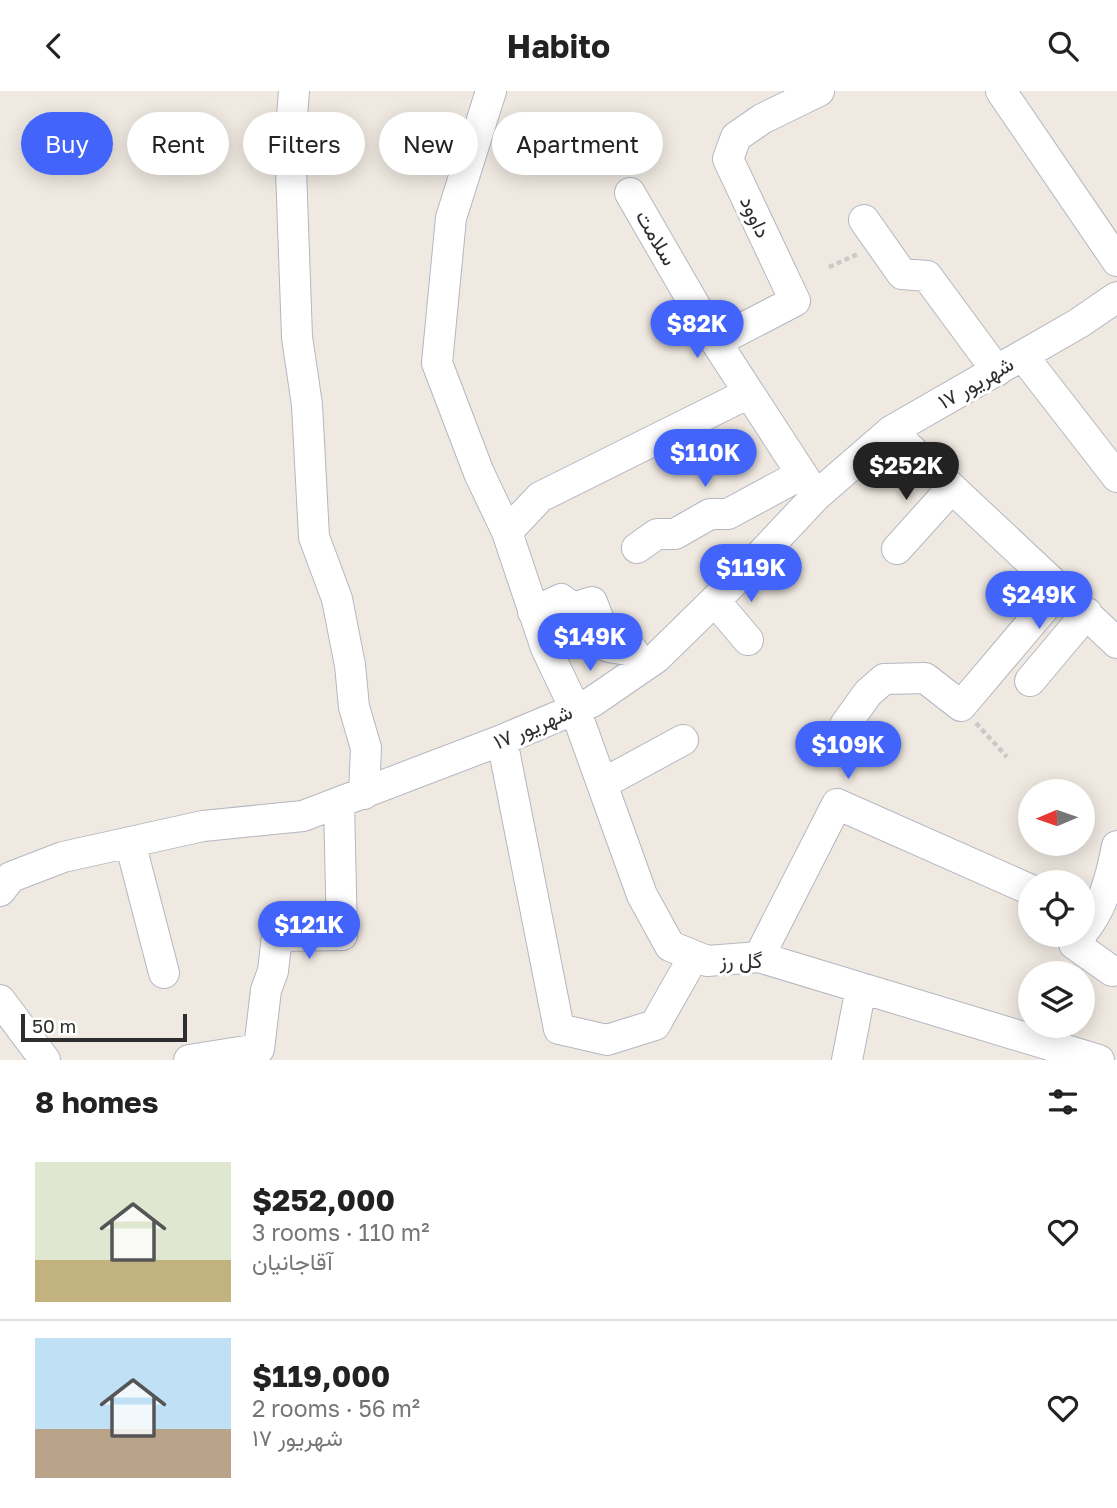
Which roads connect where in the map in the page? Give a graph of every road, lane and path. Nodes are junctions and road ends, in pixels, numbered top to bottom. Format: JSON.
{"nodes":[{"id":1,"x":294,"y":91,"type":"edge"},
{"id":2,"x":491,"y":91,"type":"edge"},
{"id":3,"x":819,"y":91,"type":"edge"},
{"id":4,"x":1001,"y":91,"type":"edge"},
{"id":5,"x":630,"y":193,"type":"dead end"},
{"id":6,"x":864,"y":220,"type":"dead end"},
{"id":7,"x":1117,"y":261,"type":"edge"},
{"id":8,"x":1117,"y":297,"type":"edge"},
{"id":9,"x":716,"y":342,"type":"junction"},
{"id":10,"x":1023,"y":356,"type":"junction"},
{"id":11,"x":997,"y":371,"type":"junction"},
{"id":12,"x":749,"y":393,"type":"junction"},
{"id":13,"x":891,"y":431,"type":"junction"},
{"id":14,"x":1117,"y":477,"type":"edge"},
{"id":15,"x":809,"y":485,"type":"junction"},
{"id":16,"x":952,"y":488,"type":"junction"},
{"id":17,"x":507,"y":532,"type":"junction"},
{"id":18,"x":637,"y":548,"type":"dead end"},
{"id":19,"x":897,"y":549,"type":"dead end"},
{"id":20,"x":1060,"y":589,"type":"junction"},
{"id":21,"x":715,"y":601,"type":"junction"},
{"id":22,"x":533,"y":613,"type":"junction"},
{"id":23,"x":1087,"y":613,"type":"junction"},
{"id":24,"x":748,"y":640,"type":"dead end"},
{"id":25,"x":1117,"y":643,"type":"edge"},
{"id":26,"x":640,"y":669,"type":"junction"},
{"id":27,"x":1030,"y":681,"type":"dead end"},
{"id":28,"x":961,"y":706,"type":"junction"},
{"id":29,"x":575,"y":709,"type":"junction"},
{"id":30,"x":845,"y":725,"type":"dead end"},
{"id":31,"x":502,"y":740,"type":"junction"},
{"id":32,"x":682,"y":740,"type":"dead end"},
{"id":33,"x":1007,"y":757,"type":"dead end"},
{"id":34,"x":602,"y":785,"type":"junction"},
{"id":35,"x":352,"y":798,"type":"junction"},
{"id":36,"x":130,"y":842,"type":"junction"},
{"id":37,"x":1117,"y":846,"type":"edge"},
{"id":38,"x":1018,"y":884,"type":"edge"},
{"id":39,"x":1112,"y":889,"type":"edge"},
{"id":40,"x":0,"y":891,"type":"edge"},
{"id":41,"x":1095,"y":913,"type":"edge"},
{"id":42,"x":1078,"y":947,"type":"edge"},
{"id":43,"x":694,"y":956,"type":"junction"},
{"id":44,"x":759,"y":957,"type":"junction"},
{"id":45,"x":1112,"y":971,"type":"dead end"},
{"id":46,"x":164,"y":973,"type":"dead end"},
{"id":47,"x":861,"y":988,"type":"junction"},
{"id":48,"x":0,"y":1000,"type":"edge"},
{"id":49,"x":46,"y":1060,"type":"edge"},
{"id":50,"x":188,"y":1060,"type":"edge"},
{"id":51,"x":848,"y":1060,"type":"edge"},
{"id":52,"x":1099,"y":1060,"type":"edge"}],
"edges":[{"from":1,"to":35,"type":"street"},
{"from":2,"to":17,"type":"street","name":"گل رز"},
{"from":3,"to":9,"type":"street","name":"داوود"},
{"from":4,"to":7,"type":"street"},
{"from":5,"to":9,"type":"street","name":"سلامت"},
{"from":6,"to":11,"type":"street"},
{"from":8,"to":10,"type":"street","name":"۱۷ شهریور"},
{"from":9,"to":12,"type":"street","name":"سلامت"},
{"from":10,"to":11,"type":"street","name":"۱۷ شهریور"},
{"from":10,"to":14,"type":"street"},
{"from":11,"to":13,"type":"street","name":"۱۷ شهریور"},
{"from":12,"to":15,"type":"street","name":"سلامت"},
{"from":12,"to":17,"type":"street"},
{"from":13,"to":15,"type":"street","name":"۱۷ شهریور"},
{"from":13,"to":16,"type":"street"},
{"from":15,"to":18,"type":"street"},
{"from":15,"to":21,"type":"street","name":"۱۷ شهریور"},
{"from":16,"to":19,"type":"street"},
{"from":16,"to":20,"type":"street"},
{"from":17,"to":22,"type":"street","name":"گل رز"},
{"from":20,"to":23,"type":"street"},
{"from":20,"to":28,"type":"street"},
{"from":21,"to":24,"type":"street"},
{"from":21,"to":26,"type":"street","name":"۱۷ شهریور"},
{"from":22,"to":26,"type":"street"},
{"from":22,"to":29,"type":"street","name":"گل رز"},
{"from":23,"to":25,"type":"street"},
{"from":23,"to":27,"type":"street"},
{"from":26,"to":29,"type":"street","name":"۱۷ شهریور"},
{"from":28,"to":30,"type":"street"},
{"from":28,"to":33,"type":"path"},
{"from":29,"to":31,"type":"street","name":"۱۷ شهریور"},
{"from":29,"to":34,"type":"street","name":"گل رز"},
{"from":31,"to":35,"type":"street","name":"۱۷ شهریور"},
{"from":31,"to":43,"type":"street"},
{"from":32,"to":34,"type":"street"},
{"from":34,"to":43,"type":"street","name":"گل رز"},
{"from":35,"to":36,"type":"street","name":"۱۷ شهریور"},
{"from":35,"to":50,"type":"street"},
{"from":36,"to":40,"type":"street","name":"۱۷ شهریور"},
{"from":36,"to":46,"type":"street"},
{"from":37,"to":39,"type":"street"},
{"from":38,"to":44,"type":"street"},
{"from":39,"to":41,"type":"street"},
{"from":42,"to":45,"type":"street"},
{"from":43,"to":44,"type":"street","name":"گل رز"},
{"from":44,"to":47,"type":"street","name":"گل رز"},
{"from":47,"to":51,"type":"street"},
{"from":47,"to":52,"type":"street","name":"گل رز"},
{"from":48,"to":49,"type":"street"}]}
